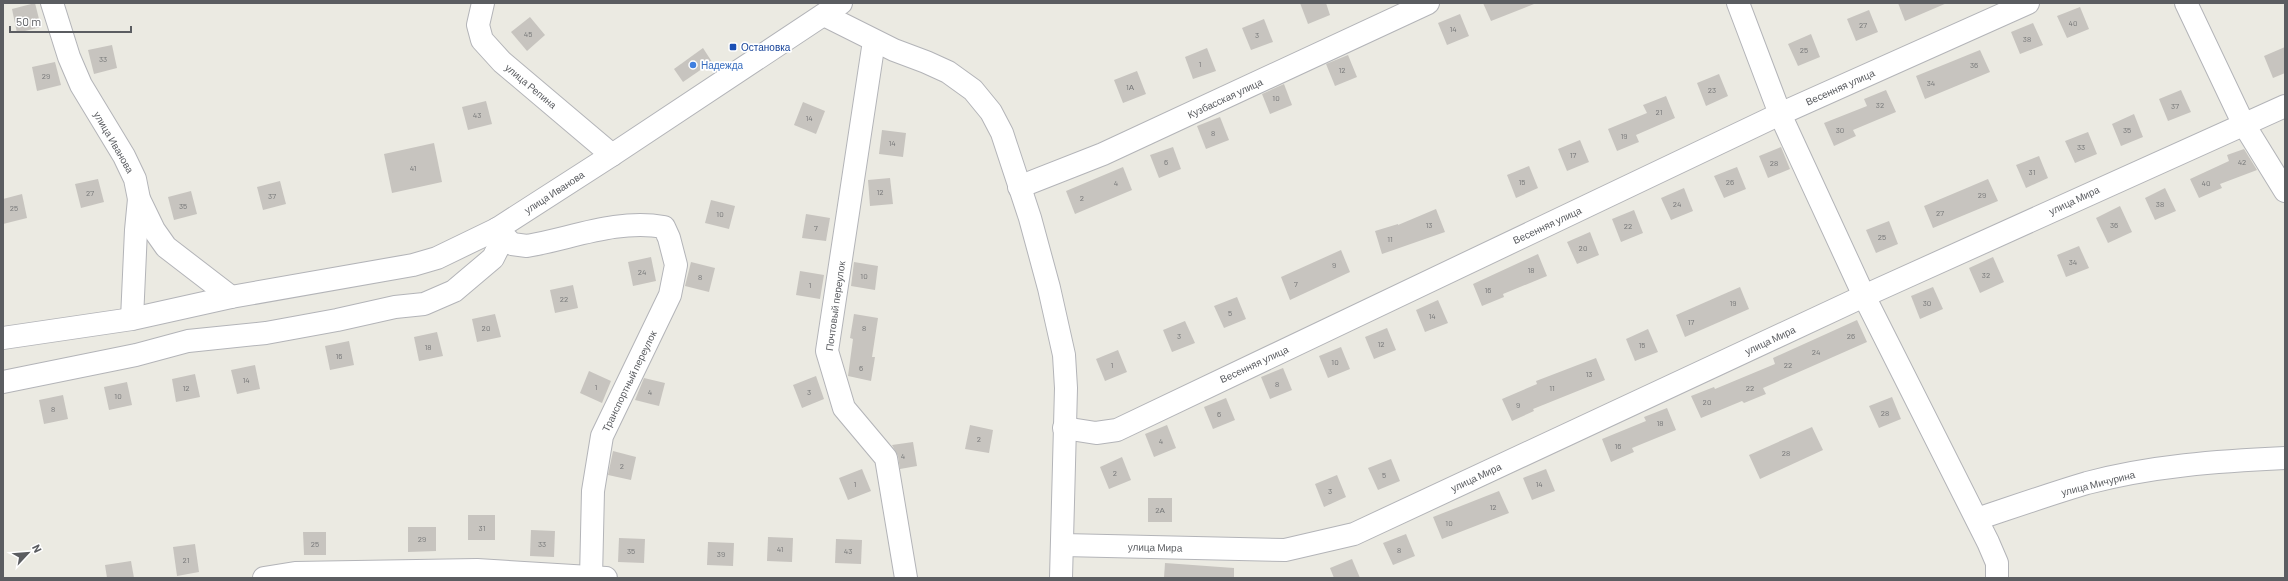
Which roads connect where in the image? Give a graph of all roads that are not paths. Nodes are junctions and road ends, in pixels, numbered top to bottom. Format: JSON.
{"nodes":[{"id":1,"x":52,"y":3,"type":"edge"},
{"id":2,"x":484,"y":3,"type":"edge"},
{"id":3,"x":1428,"y":3,"type":"edge"},
{"id":4,"x":1738,"y":3,"type":"edge"},
{"id":5,"x":2028,"y":3,"type":"edge"},
{"id":6,"x":2186,"y":3,"type":"edge"},
{"id":7,"x":832,"y":9,"type":"edge"},
{"id":8,"x":874,"y":41,"type":"junction"},
{"id":9,"x":2285,"y":106,"type":"edge"},
{"id":10,"x":1780,"y":114,"type":"junction"},
{"id":11,"x":2243,"y":124,"type":"junction"},
{"id":12,"x":612,"y":155,"type":"junction"},
{"id":13,"x":1019,"y":187,"type":"junction"},
{"id":14,"x":2285,"y":191,"type":"edge"},
{"id":15,"x":139,"y":199,"type":"junction"},
{"id":16,"x":497,"y":229,"type":"junction"},
{"id":17,"x":1864,"y":296,"type":"junction"},
{"id":18,"x":231,"y":297,"type":"junction"},
{"id":19,"x":132,"y":319,"type":"junction"},
{"id":20,"x":5,"y":334,"type":"edge"},
{"id":21,"x":3,"y":382,"type":"edge"},
{"id":22,"x":1064,"y":428,"type":"junction"},
{"id":23,"x":2285,"y":458,"type":"edge"},
{"id":24,"x":1977,"y":519,"type":"junction"},
{"id":25,"x":1063,"y":545,"type":"junction"},
{"id":26,"x":596,"y":577,"type":"edge"},
{"id":27,"x":264,"y":578,"type":"edge"},
{"id":28,"x":906,"y":578,"type":"edge"},
{"id":29,"x":1061,"y":578,"type":"edge"},
{"id":30,"x":1997,"y":578,"type":"edge"}],
"edges":[{"from":1,"to":15,"type":"street","name":"улица Иванова"},
{"from":2,"to":12,"type":"street","name":"улица Репина"},
{"from":3,"to":13,"type":"street","name":"Кузбасская улица"},
{"from":4,"to":10,"type":"street"},
{"from":5,"to":10,"type":"street","name":"Весенняя улица"},
{"from":6,"to":11,"type":"street"},
{"from":7,"to":8,"type":"street"},
{"from":7,"to":12,"type":"street","name":"улица Иванова"},
{"from":8,"to":13,"type":"street"},
{"from":8,"to":28,"type":"street","name":"Почтовый переулок"},
{"from":9,"to":11,"type":"street","name":"улица Мира"},
{"from":10,"to":17,"type":"street"},
{"from":10,"to":22,"type":"street","name":"Весенняя улица"},
{"from":11,"to":14,"type":"street"},
{"from":11,"to":17,"type":"street","name":"улица Мира"},
{"from":12,"to":16,"type":"street","name":"улица Иванова"},
{"from":13,"to":22,"type":"street"},
{"from":15,"to":18,"type":"street","name":"улица Иванова"},
{"from":15,"to":19,"type":"street"},
{"from":16,"to":18,"type":"street","name":"улица Иванова"},
{"from":16,"to":21,"type":"street"},
{"from":16,"to":26,"type":"street","name":"Транспортный переулок"},
{"from":17,"to":24,"type":"street"},
{"from":17,"to":25,"type":"street","name":"улица Мира"},
{"from":18,"to":19,"type":"street","name":"улица Иванова"},
{"from":19,"to":20,"type":"street","name":"улица Иванова"},
{"from":22,"to":25,"type":"street"},
{"from":23,"to":24,"type":"street","name":"улица Мичурина"},
{"from":24,"to":30,"type":"street"},
{"from":25,"to":29,"type":"street"},
{"from":26,"to":27,"type":"street"}]}
